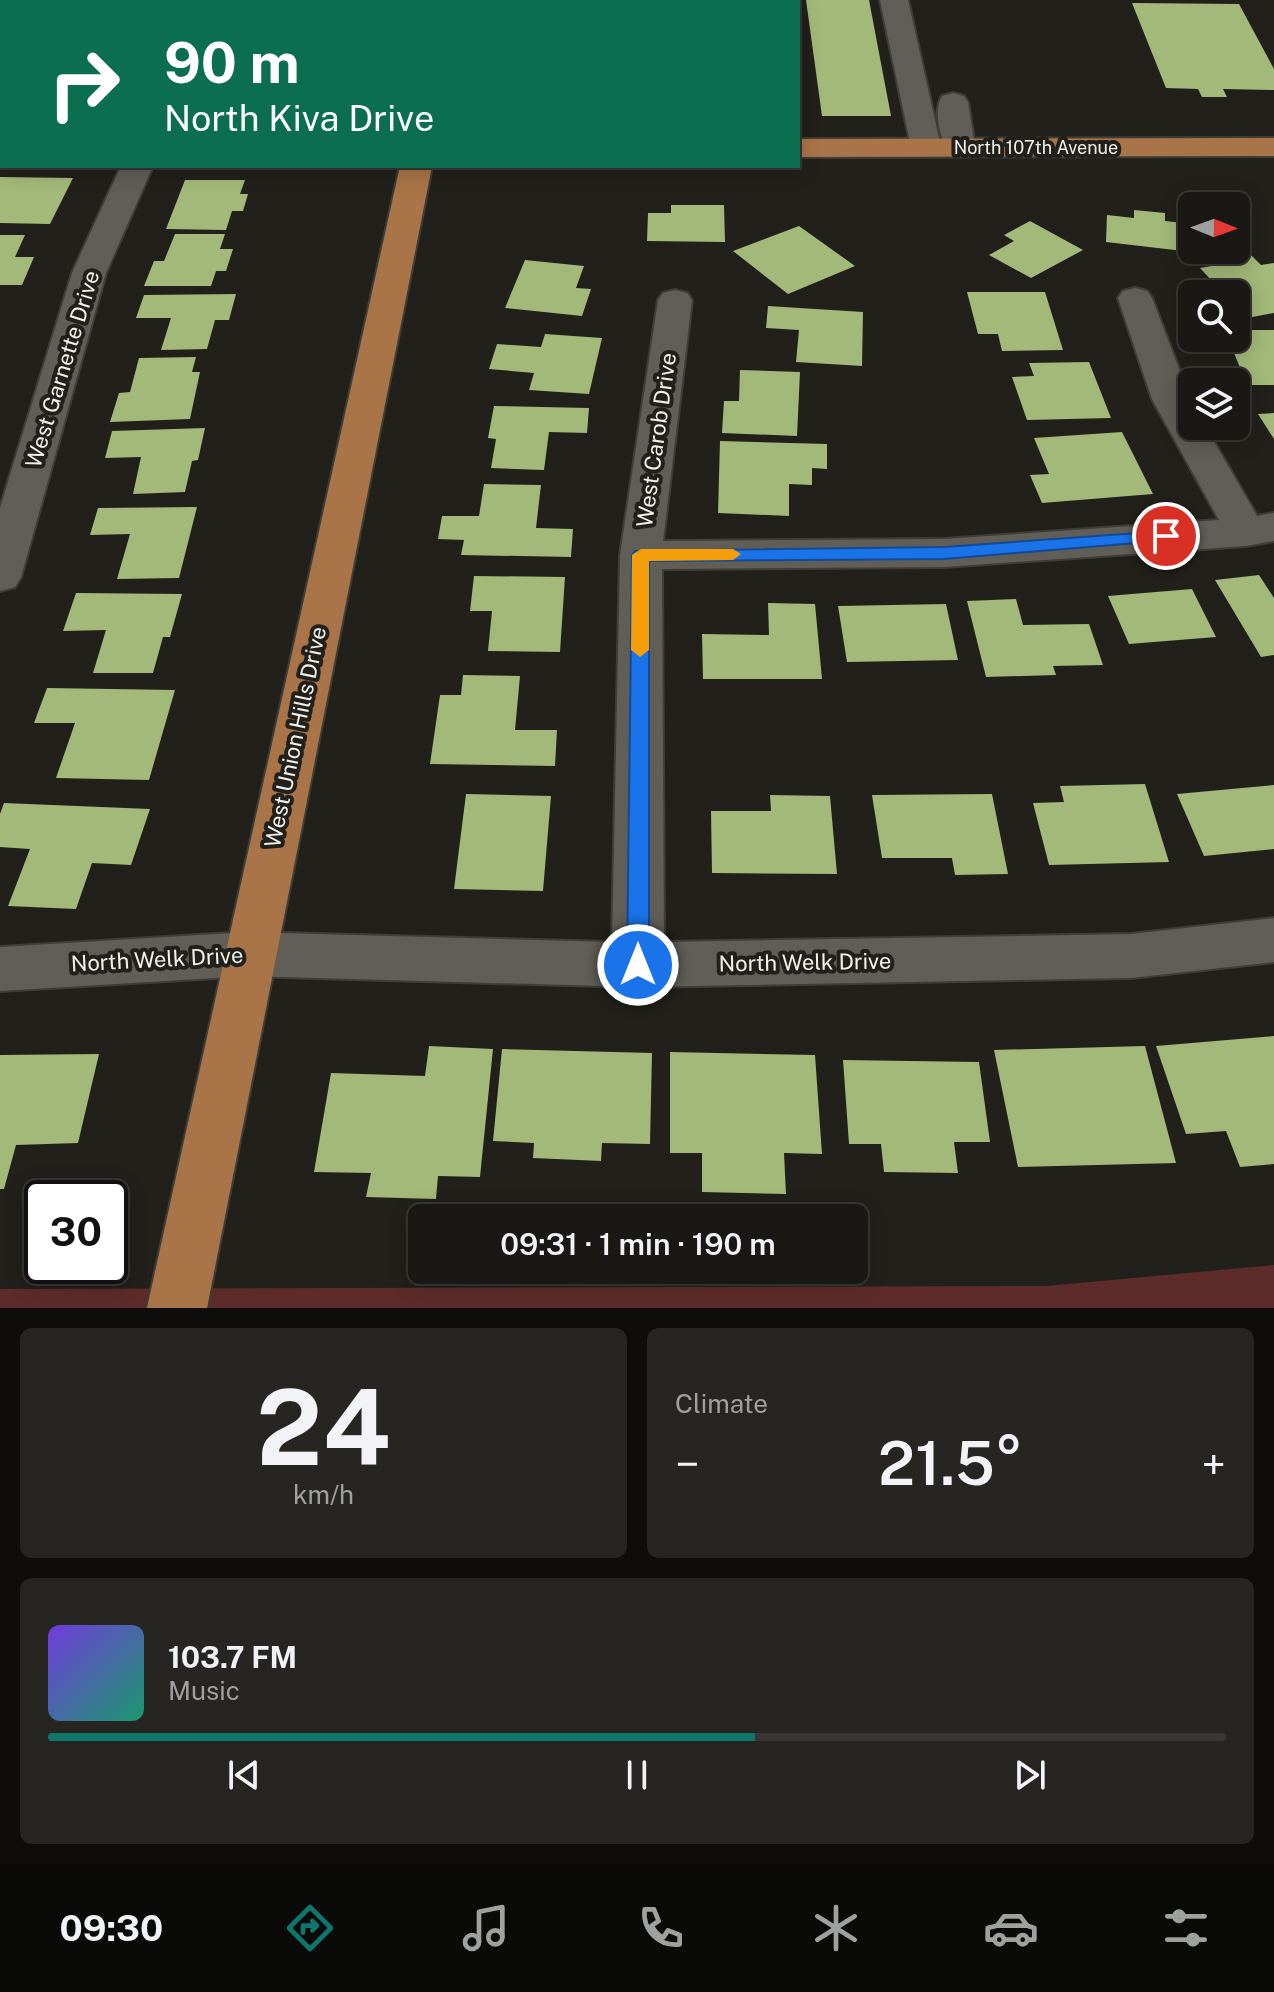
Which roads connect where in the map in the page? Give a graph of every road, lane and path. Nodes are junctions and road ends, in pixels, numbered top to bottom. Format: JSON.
{"nodes":[{"id":1,"x":894,"y":0,"type":"edge"},
{"id":2,"x":953,"y":102,"type":"dead end"},
{"id":3,"x":926,"y":147,"type":"junction"},
{"id":4,"x":960,"y":147,"type":"junction"},
{"id":5,"x":1274,"y":147,"type":"edge"},
{"id":6,"x":800,"y":148,"type":"edge"},
{"id":7,"x":136,"y":168,"type":"edge"},
{"id":8,"x":416,"y":168,"type":"edge"},
{"id":9,"x":1135,"y":298,"type":"dead end"},
{"id":10,"x":675,"y":300,"type":"dead end"},
{"id":11,"x":1260,"y":530,"type":"edge"},
{"id":12,"x":641,"y":555,"type":"junction"},
{"id":13,"x":0,"y":577,"type":"edge"},
{"id":14,"x":1274,"y":940,"type":"edge"},
{"id":15,"x":249,"y":954,"type":"junction"},
{"id":16,"x":638,"y":965,"type":"junction"},
{"id":17,"x":0,"y":969,"type":"edge"},
{"id":18,"x":177,"y":1308,"type":"edge"}],
"edges":[{"from":1,"to":3,"type":"street"},
{"from":2,"to":4,"type":"street"},
{"from":3,"to":4,"type":"main road","name":"North 107th Avenue"},
{"from":3,"to":6,"type":"main road","name":"North 107th Avenue"},
{"from":4,"to":5,"type":"main road","name":"North 107th Avenue"},
{"from":7,"to":13,"type":"street","name":"West Garnette Drive"},
{"from":8,"to":15,"type":"main road","name":"West Union Hills Drive"},
{"from":9,"to":11,"type":"street"},
{"from":10,"to":12,"type":"street","name":"West Carob Drive"},
{"from":11,"to":12,"type":"street"},
{"from":12,"to":16,"type":"street","name":"West Carob Drive"},
{"from":14,"to":16,"type":"street","name":"North Welk Drive"},
{"from":15,"to":16,"type":"street","name":"North Welk Drive"},
{"from":15,"to":17,"type":"street","name":"North Welk Drive"},
{"from":15,"to":18,"type":"main road","name":"West Union Hills Drive"}]}
